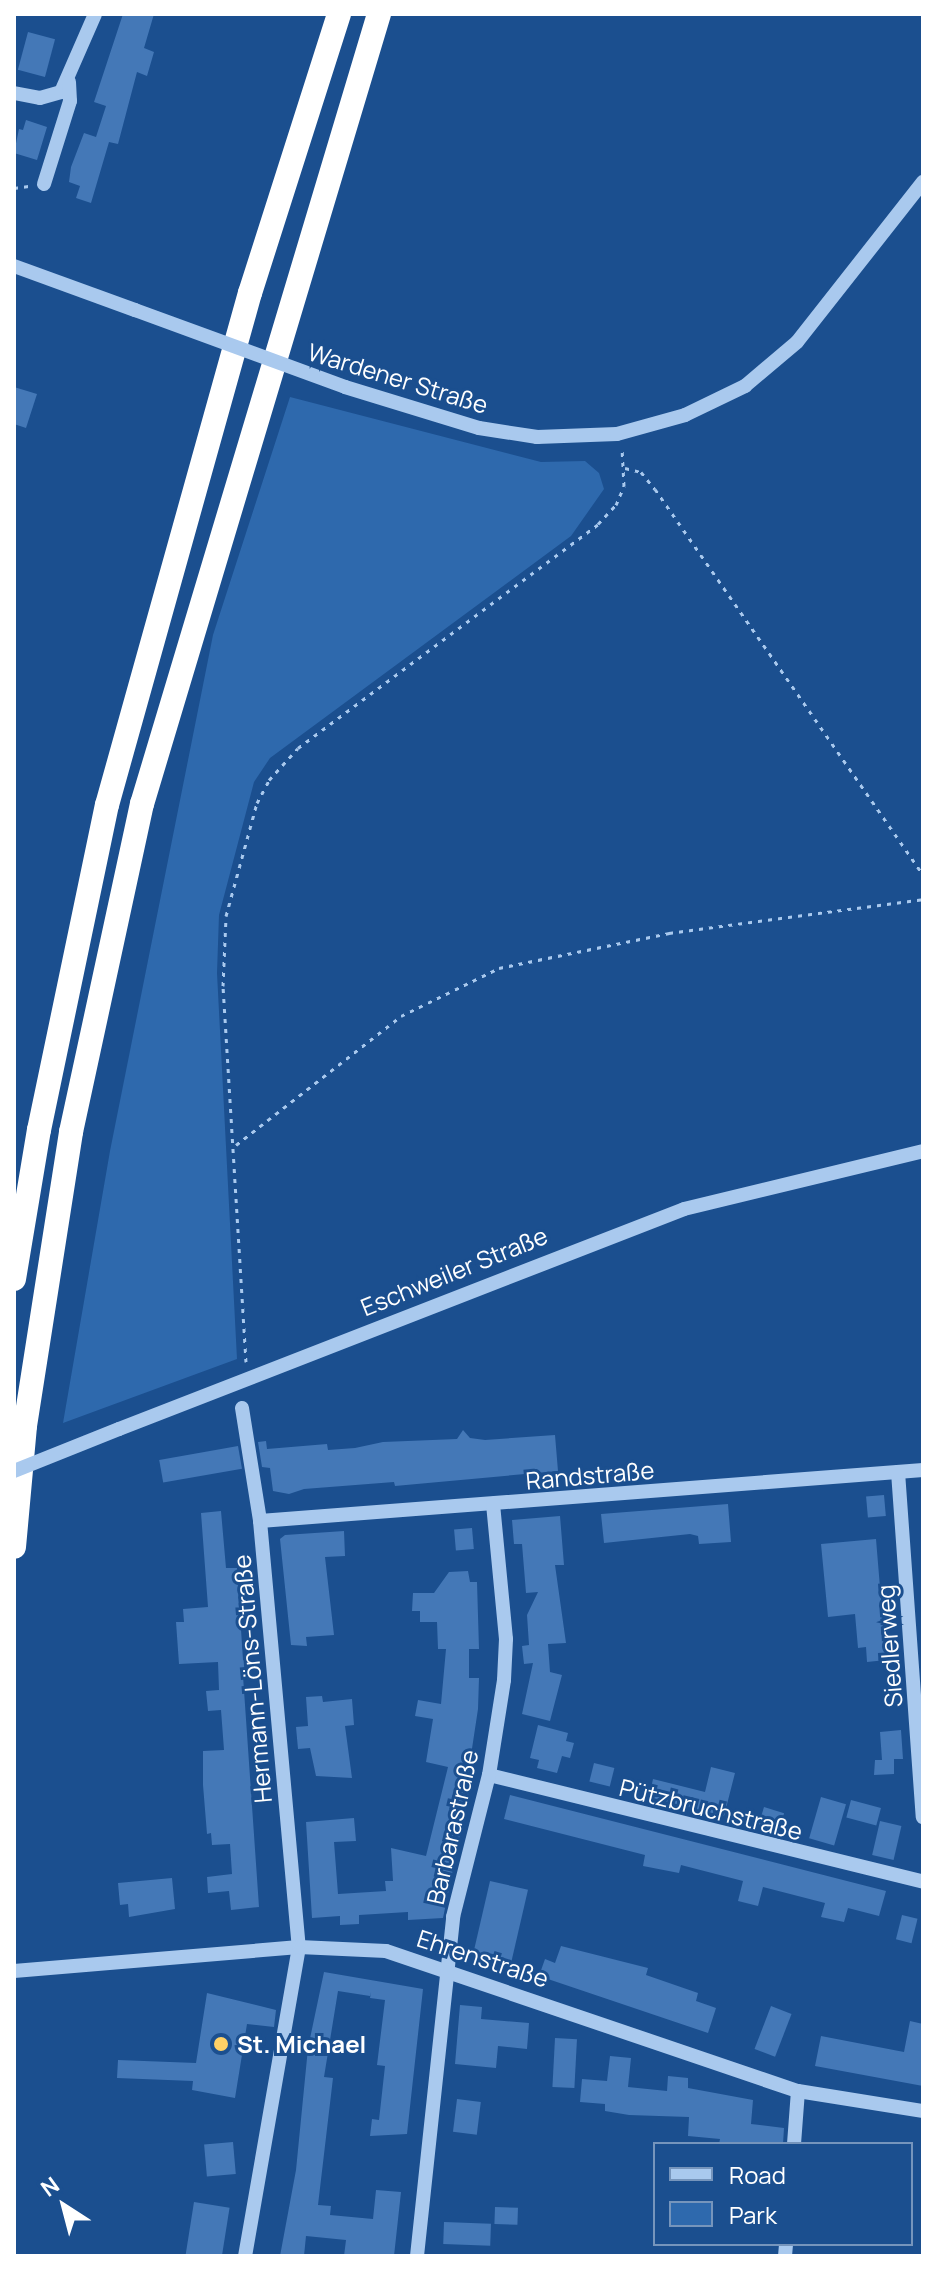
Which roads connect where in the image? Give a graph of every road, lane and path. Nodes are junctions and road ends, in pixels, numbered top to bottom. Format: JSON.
{"nodes":[{"id":1,"x":95,"y":14,"type":"edge"},
{"id":2,"x":339,"y":14,"type":"edge"},
{"id":3,"x":379,"y":14,"type":"edge"},
{"id":4,"x":69,"y":82,"type":"junction"},
{"id":5,"x":14,"y":93,"type":"edge"},
{"id":6,"x":923,"y":182,"type":"edge"},
{"id":7,"x":44,"y":184,"type":"dead end"},
{"id":8,"x":14,"y":266,"type":"edge"},
{"id":9,"x":617,"y":434,"type":"junction"},
{"id":10,"x":625,"y":468,"type":"junction"},
{"id":11,"x":923,"y":874,"type":"edge"},
{"id":12,"x":923,"y":899,"type":"edge"},
{"id":13,"x":236,"y":1145,"type":"junction"},
{"id":14,"x":923,"y":1151,"type":"edge"},
{"id":15,"x":14,"y":1279,"type":"edge"},
{"id":16,"x":249,"y":1376,"type":"junction"},
{"id":17,"x":242,"y":1408,"type":"dead end"},
{"id":18,"x":923,"y":1470,"type":"edge"},
{"id":19,"x":14,"y":1471,"type":"edge"},
{"id":20,"x":898,"y":1472,"type":"junction"},
{"id":21,"x":493,"y":1504,"type":"junction"},
{"id":22,"x":260,"y":1521,"type":"junction"},
{"id":23,"x":14,"y":1547,"type":"edge"},
{"id":24,"x":489,"y":1775,"type":"junction"},
{"id":25,"x":923,"y":1817,"type":"edge"},
{"id":26,"x":923,"y":1882,"type":"edge"},
{"id":27,"x":299,"y":1947,"type":"junction"},
{"id":28,"x":449,"y":1968,"type":"junction"},
{"id":29,"x":14,"y":1971,"type":"edge"},
{"id":30,"x":798,"y":2091,"type":"junction"},
{"id":31,"x":923,"y":2111,"type":"edge"},
{"id":32,"x":794,"y":2142,"type":"edge"},
{"id":33,"x":245,"y":2256,"type":"edge"},
{"id":34,"x":417,"y":2256,"type":"edge"}],
"edges":[{"from":1,"to":4,"type":"street"},
{"from":2,"to":15,"type":"highway"},
{"from":3,"to":23,"type":"highway"},
{"from":4,"to":5,"type":"street"},
{"from":4,"to":7,"type":"street"},
{"from":6,"to":9,"type":"street","name":"Wardener Straße"},
{"from":8,"to":9,"type":"street","name":"Wardener Straße","bridge":true},
{"from":9,"to":10,"type":"path"},
{"from":10,"to":11,"type":"path"},
{"from":10,"to":13,"type":"path"},
{"from":12,"to":13,"type":"path"},
{"from":13,"to":16,"type":"path"},
{"from":14,"to":16,"type":"street","name":"Eschweiler Straße"},
{"from":16,"to":19,"type":"street","name":"Eschweiler Straße","bridge":true},
{"from":17,"to":22,"type":"street","name":"Hermann-Löns-Straße"},
{"from":18,"to":20,"type":"street","name":"Randstraße"},
{"from":20,"to":21,"type":"street","name":"Randstraße"},
{"from":20,"to":25,"type":"street","name":"Siedlerweg"},
{"from":21,"to":22,"type":"street","name":"Randstraße"},
{"from":21,"to":24,"type":"street","name":"Barbarastraße"},
{"from":22,"to":27,"type":"street","name":"Hermann-Löns-Straße"},
{"from":24,"to":26,"type":"street","name":"Pützbruchstraße"},
{"from":24,"to":28,"type":"street","name":"Barbarastraße"},
{"from":27,"to":28,"type":"street","name":"Ehrenstraße"},
{"from":27,"to":29,"type":"street","name":"Ehrenstraße"},
{"from":27,"to":33,"type":"street","name":"Hermann-Löns-Straße"},
{"from":28,"to":30,"type":"street","name":"Ehrenstraße"},
{"from":28,"to":34,"type":"street","name":"Barbarastraße"},
{"from":30,"to":31,"type":"street","name":"Ehrenstraße"},
{"from":30,"to":32,"type":"street"}]}
